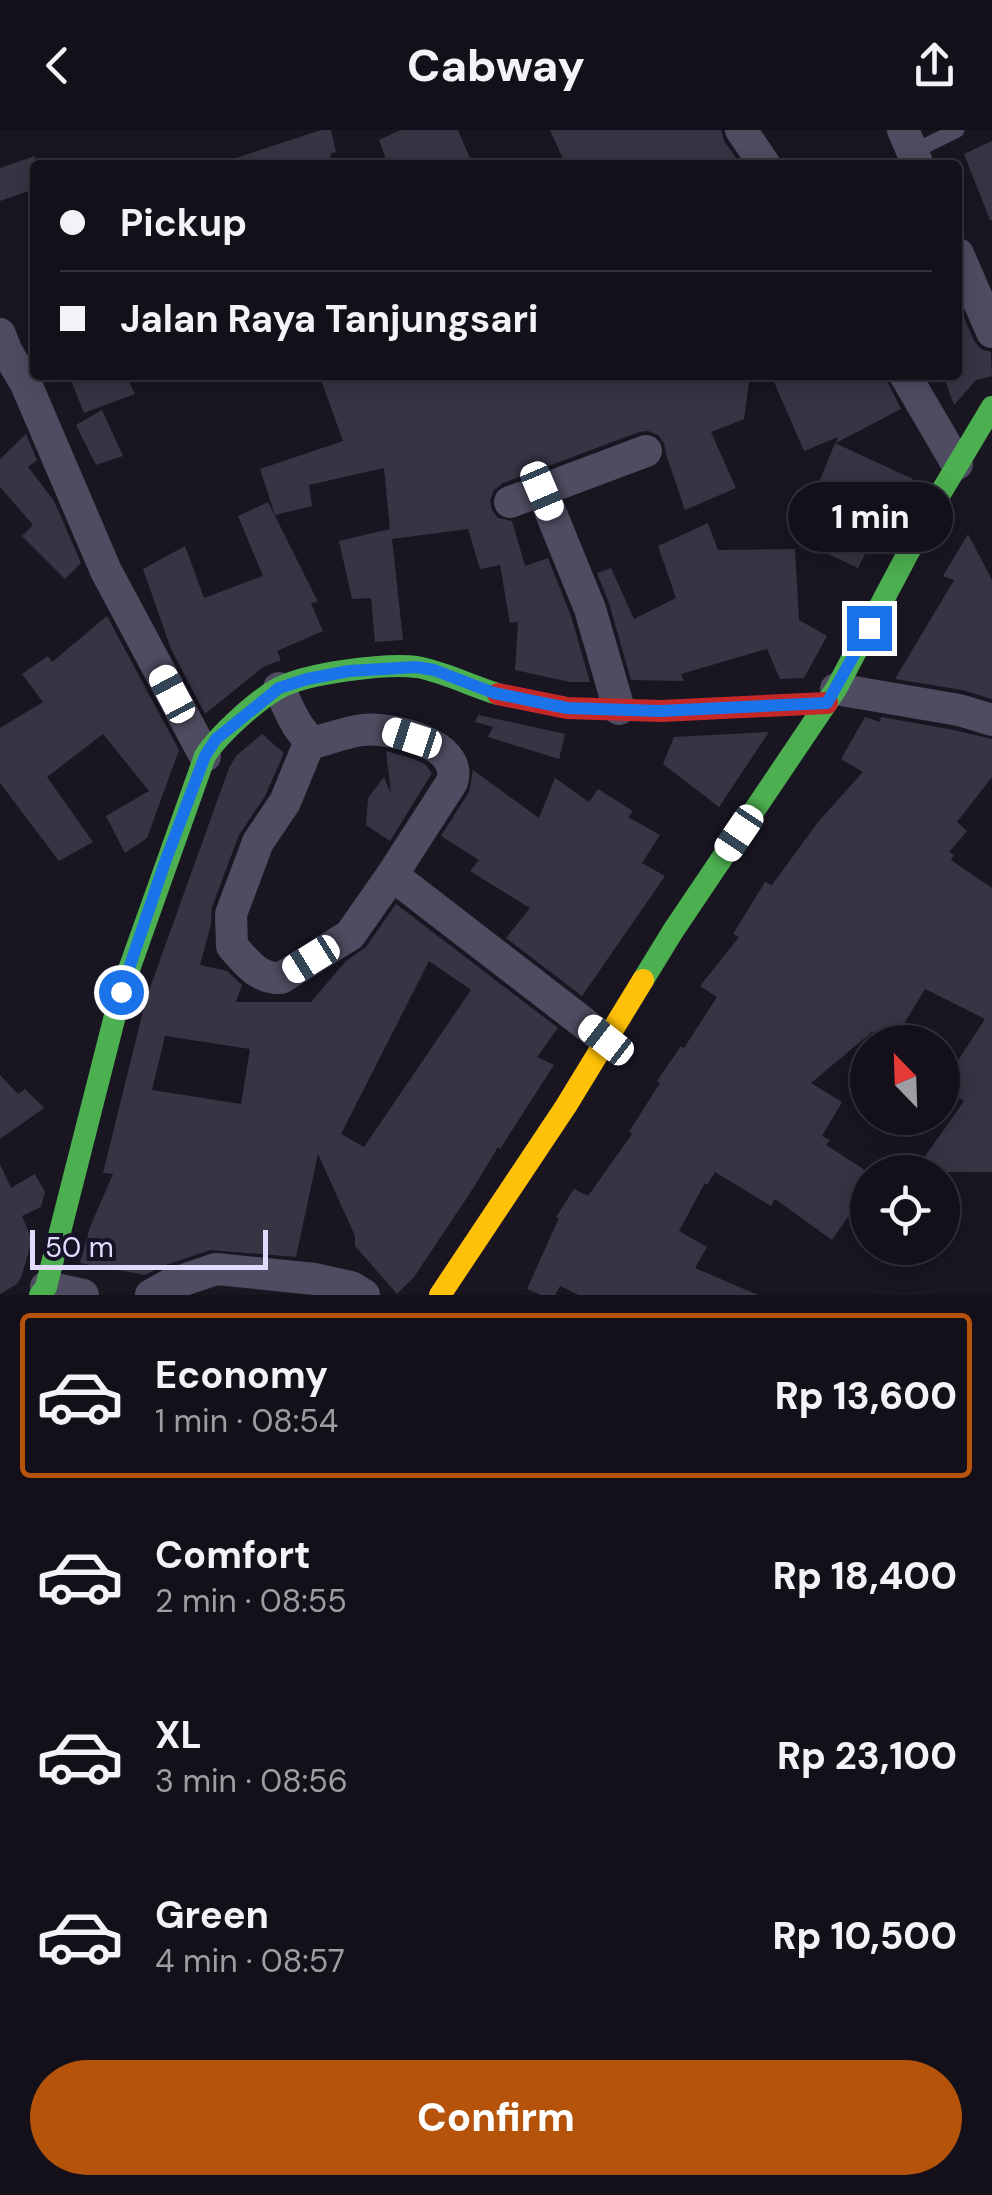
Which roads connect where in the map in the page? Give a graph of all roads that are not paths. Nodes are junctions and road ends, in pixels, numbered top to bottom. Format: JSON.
{"nodes":[{"id":1,"x":741,"y":130,"type":"edge"},
{"id":2,"x":957,"y":130,"type":"edge"},
{"id":3,"x":911,"y":149,"type":"edge"},
{"id":4,"x":761,"y":160,"type":"edge"},
{"id":5,"x":962,"y":263,"type":"edge"},
{"id":6,"x":992,"y":332,"type":"edge"},
{"id":7,"x":2,"y":345,"type":"edge"},
{"id":8,"x":908,"y":380,"type":"edge"},
{"id":9,"x":992,"y":407,"type":"edge"},
{"id":10,"x":646,"y":451,"type":"dead end"},
{"id":11,"x":957,"y":464,"type":"junction"},
{"id":12,"x":542,"y":491,"type":"junction"},
{"id":13,"x":510,"y":502,"type":"dead end"},
{"id":14,"x":279,"y":688,"type":"junction"},
{"id":15,"x":832,"y":696,"type":"junction"},
{"id":16,"x":619,"y":709,"type":"junction"},
{"id":17,"x":992,"y":720,"type":"edge"},
{"id":18,"x":310,"y":741,"type":"junction"},
{"id":19,"x":205,"y":756,"type":"junction"},
{"id":20,"x":392,"y":875,"type":"junction"},
{"id":21,"x":606,"y":1040,"type":"junction"},
{"id":22,"x":43,"y":1291,"type":"edge"},
{"id":23,"x":83,"y":1295,"type":"edge"},
{"id":24,"x":152,"y":1295,"type":"edge"},
{"id":25,"x":364,"y":1295,"type":"edge"},
{"id":26,"x":440,"y":1295,"type":"edge"}],
"edges":[{"from":1,"to":4,"type":"street"},
{"from":2,"to":3,"type":"lane"},
{"from":5,"to":6,"type":"street"},
{"from":7,"to":19,"type":"street"},
{"from":8,"to":11,"type":"street"},
{"from":9,"to":11,"type":"main road"},
{"from":10,"to":12,"type":"street"},
{"from":11,"to":15,"type":"main road"},
{"from":12,"to":13,"type":"street"},
{"from":12,"to":16,"type":"street"},
{"from":14,"to":16,"type":"main road"},
{"from":14,"to":18,"type":"street"},
{"from":14,"to":19,"type":"main road"},
{"from":15,"to":16,"type":"main road"},
{"from":15,"to":17,"type":"street"},
{"from":15,"to":21,"type":"main road"},
{"from":18,"to":20,"type":"street"},
{"from":18,"to":20,"type":"street"},
{"from":19,"to":22,"type":"main road"},
{"from":20,"to":21,"type":"street"},
{"from":21,"to":26,"type":"main road"},
{"from":22,"to":23,"type":"street"},
{"from":24,"to":25,"type":"street"}]}
